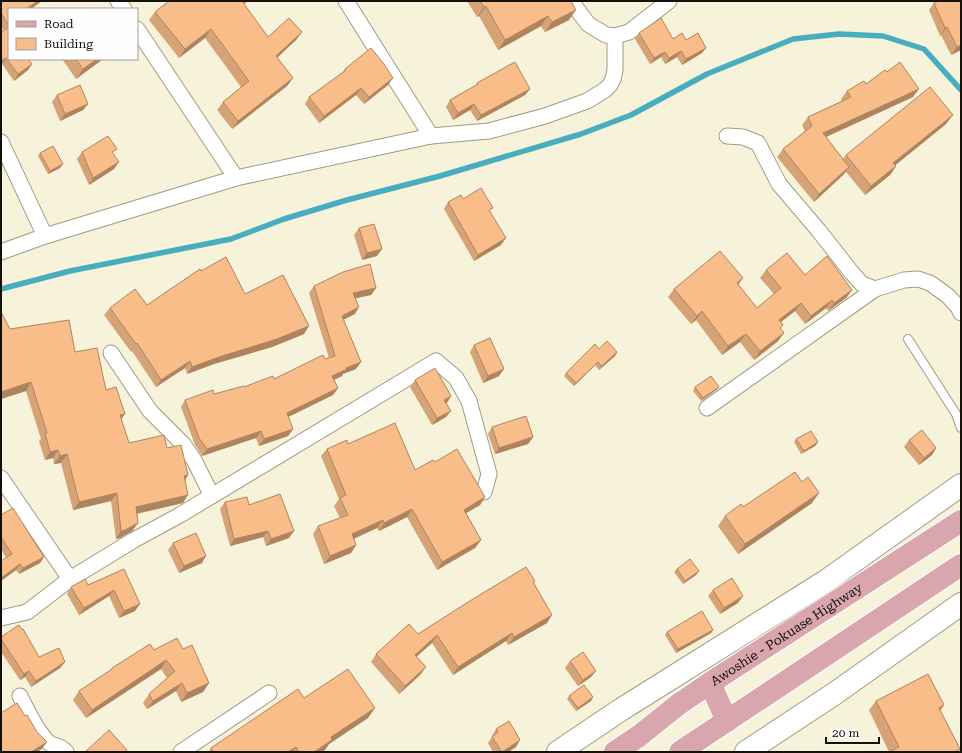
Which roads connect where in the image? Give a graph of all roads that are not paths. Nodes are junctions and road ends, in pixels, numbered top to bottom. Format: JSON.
{"nodes":[{"id":1,"x":346,"y":1,"type":"edge"},
{"id":2,"x":571,"y":1,"type":"edge"},
{"id":3,"x":669,"y":1,"type":"edge"},
{"id":4,"x":138,"y":31,"type":"edge"},
{"id":5,"x":615,"y":36,"type":"junction"},
{"id":6,"x":431,"y":136,"type":"junction"},
{"id":7,"x":726,"y":136,"type":"dead end"},
{"id":8,"x":1,"y":142,"type":"edge"},
{"id":9,"x":236,"y":178,"type":"junction"},
{"id":10,"x":45,"y":236,"type":"junction"},
{"id":11,"x":1,"y":252,"type":"edge"},
{"id":12,"x":875,"y":289,"type":"junction"},
{"id":13,"x":961,"y":313,"type":"edge"},
{"id":14,"x":908,"y":339,"type":"dead end"},
{"id":15,"x":111,"y":353,"type":"dead end"},
{"id":16,"x":708,"y":408,"type":"dead end"},
{"id":17,"x":961,"y":428,"type":"edge"},
{"id":18,"x":1,"y":478,"type":"edge"},
{"id":19,"x":961,"y":485,"type":"edge"},
{"id":20,"x":484,"y":492,"type":"edge"},
{"id":21,"x":212,"y":496,"type":"junction"},
{"id":22,"x":961,"y":520,"type":"edge"},
{"id":23,"x":961,"y":565,"type":"edge"},
{"id":24,"x":70,"y":579,"type":"junction"},
{"id":25,"x":960,"y":607,"type":"edge"},
{"id":26,"x":1,"y":618,"type":"edge"},
{"id":27,"x":710,"y":683,"type":"junction"},
{"id":28,"x":269,"y":693,"type":"dead end"},
{"id":29,"x":20,"y":696,"type":"dead end"},
{"id":30,"x":727,"y":721,"type":"junction"},
{"id":31,"x":66,"y":752,"type":"edge"},
{"id":32,"x":181,"y":752,"type":"edge"},
{"id":33,"x":558,"y":752,"type":"edge"},
{"id":34,"x":615,"y":752,"type":"edge"},
{"id":35,"x":680,"y":752,"type":"edge"},
{"id":36,"x":746,"y":752,"type":"edge"}],
"edges":[{"from":1,"to":6,"type":"street"},
{"from":2,"to":5,"type":"street"},
{"from":3,"to":5,"type":"street"},
{"from":4,"to":9,"type":"street"},
{"from":5,"to":6,"type":"street"},
{"from":6,"to":9,"type":"street"},
{"from":7,"to":12,"type":"street"},
{"from":8,"to":10,"type":"street"},
{"from":9,"to":10,"type":"street"},
{"from":10,"to":11,"type":"street"},
{"from":12,"to":13,"type":"street"},
{"from":12,"to":16,"type":"street"},
{"from":14,"to":17,"type":"lane"},
{"from":15,"to":21,"type":"street"},
{"from":18,"to":24,"type":"street"},
{"from":19,"to":33,"type":"street"},
{"from":20,"to":21,"type":"street"},
{"from":21,"to":24,"type":"street"},
{"from":22,"to":27,"type":"main road","name":"Awoshie - Pokuase Highway"},
{"from":23,"to":30,"type":"main road"},
{"from":24,"to":26,"type":"street"},
{"from":25,"to":36,"type":"street"},
{"from":27,"to":30,"type":"main road"},
{"from":27,"to":34,"type":"main road","name":"Awoshie - Pokuase Highway"},
{"from":28,"to":32,"type":"street"},
{"from":29,"to":31,"type":"street"},
{"from":30,"to":35,"type":"main road"}]}
